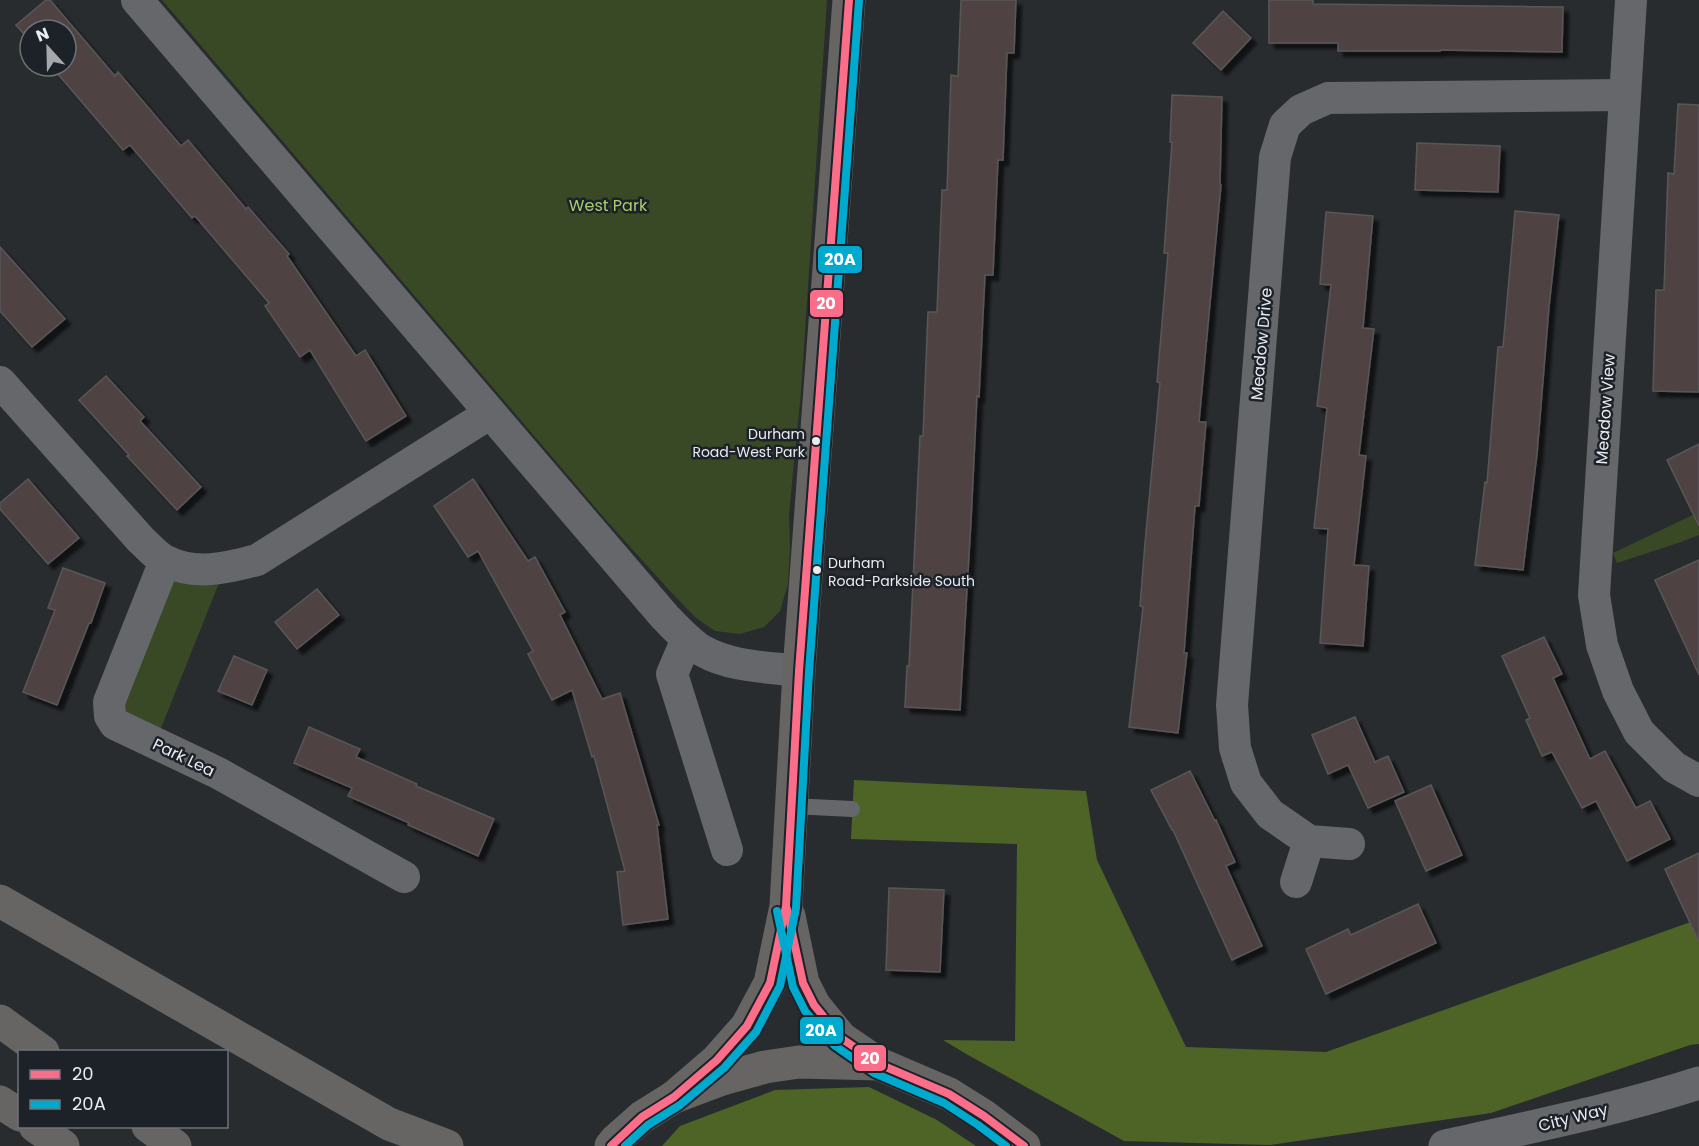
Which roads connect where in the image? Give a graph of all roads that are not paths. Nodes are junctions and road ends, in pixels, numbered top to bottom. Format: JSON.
{"nodes":[{"id":1,"x":137,"y":0,"type":"edge"},
{"id":2,"x":849,"y":0,"type":"edge"},
{"id":3,"x":1631,"y":0,"type":"edge"},
{"id":4,"x":1624,"y":95,"type":"junction"},
{"id":5,"x":2,"y":388,"type":"edge"},
{"id":6,"x":489,"y":414,"type":"junction"},
{"id":7,"x":165,"y":561,"type":"junction"},
{"id":8,"x":687,"y":639,"type":"junction"},
{"id":9,"x":799,"y":671,"type":"junction"},
{"id":10,"x":1699,"y":781,"type":"edge"},
{"id":11,"x":792,"y":806,"type":"junction"},
{"id":12,"x":852,"y":808,"type":"dead end"},
{"id":13,"x":1309,"y":841,"type":"junction"},
{"id":14,"x":1349,"y":844,"type":"dead end"},
{"id":15,"x":727,"y":850,"type":"dead end"},
{"id":16,"x":404,"y":877,"type":"dead end"},
{"id":17,"x":1296,"y":882,"type":"dead end"},
{"id":18,"x":0,"y":901,"type":"edge"},
{"id":19,"x":786,"y":906,"type":"junction"},
{"id":20,"x":0,"y":1021,"type":"edge"},
{"id":21,"x":40,"y":1050,"type":"edge"},
{"id":22,"x":879,"y":1064,"type":"junction"},
{"id":23,"x":1699,"y":1083,"type":"edge"},
{"id":24,"x":674,"y":1097,"type":"junction"},
{"id":25,"x":0,"y":1102,"type":"edge"},
{"id":26,"x":18,"y":1114,"type":"edge"},
{"id":27,"x":38,"y":1128,"type":"edge"},
{"id":28,"x":151,"y":1128,"type":"edge"},
{"id":29,"x":608,"y":1144,"type":"edge"},
{"id":30,"x":63,"y":1146,"type":"edge"},
{"id":31,"x":175,"y":1146,"type":"edge"},
{"id":32,"x":447,"y":1146,"type":"edge"},
{"id":33,"x":1024,"y":1146,"type":"edge"},
{"id":34,"x":1445,"y":1146,"type":"edge"}],
"edges":[{"from":1,"to":6,"type":"street"},
{"from":2,"to":9,"type":"highway"},
{"from":3,"to":4,"type":"street","name":"Meadow View"},
{"from":4,"to":10,"type":"street","name":"Meadow View"},
{"from":4,"to":13,"type":"street","name":"Meadow Drive"},
{"from":5,"to":7,"type":"street"},
{"from":6,"to":7,"type":"street"},
{"from":6,"to":8,"type":"street"},
{"from":7,"to":16,"type":"street","name":"Park Lea"},
{"from":8,"to":9,"type":"street"},
{"from":8,"to":15,"type":"street"},
{"from":9,"to":11,"type":"highway"},
{"from":11,"to":12,"type":"lane"},
{"from":11,"to":19,"type":"highway"},
{"from":13,"to":14,"type":"street"},
{"from":13,"to":17,"type":"street"},
{"from":18,"to":32,"type":"highway"},
{"from":19,"to":22,"type":"highway"},
{"from":19,"to":24,"type":"highway"},
{"from":20,"to":21,"type":"highway"},
{"from":22,"to":24,"type":"highway"},
{"from":22,"to":33,"type":"highway"},
{"from":23,"to":34,"type":"main road","name":"City Way"},
{"from":24,"to":29,"type":"highway"},
{"from":25,"to":26,"type":"highway"},
{"from":27,"to":30,"type":"highway"},
{"from":28,"to":31,"type":"highway"}]}
